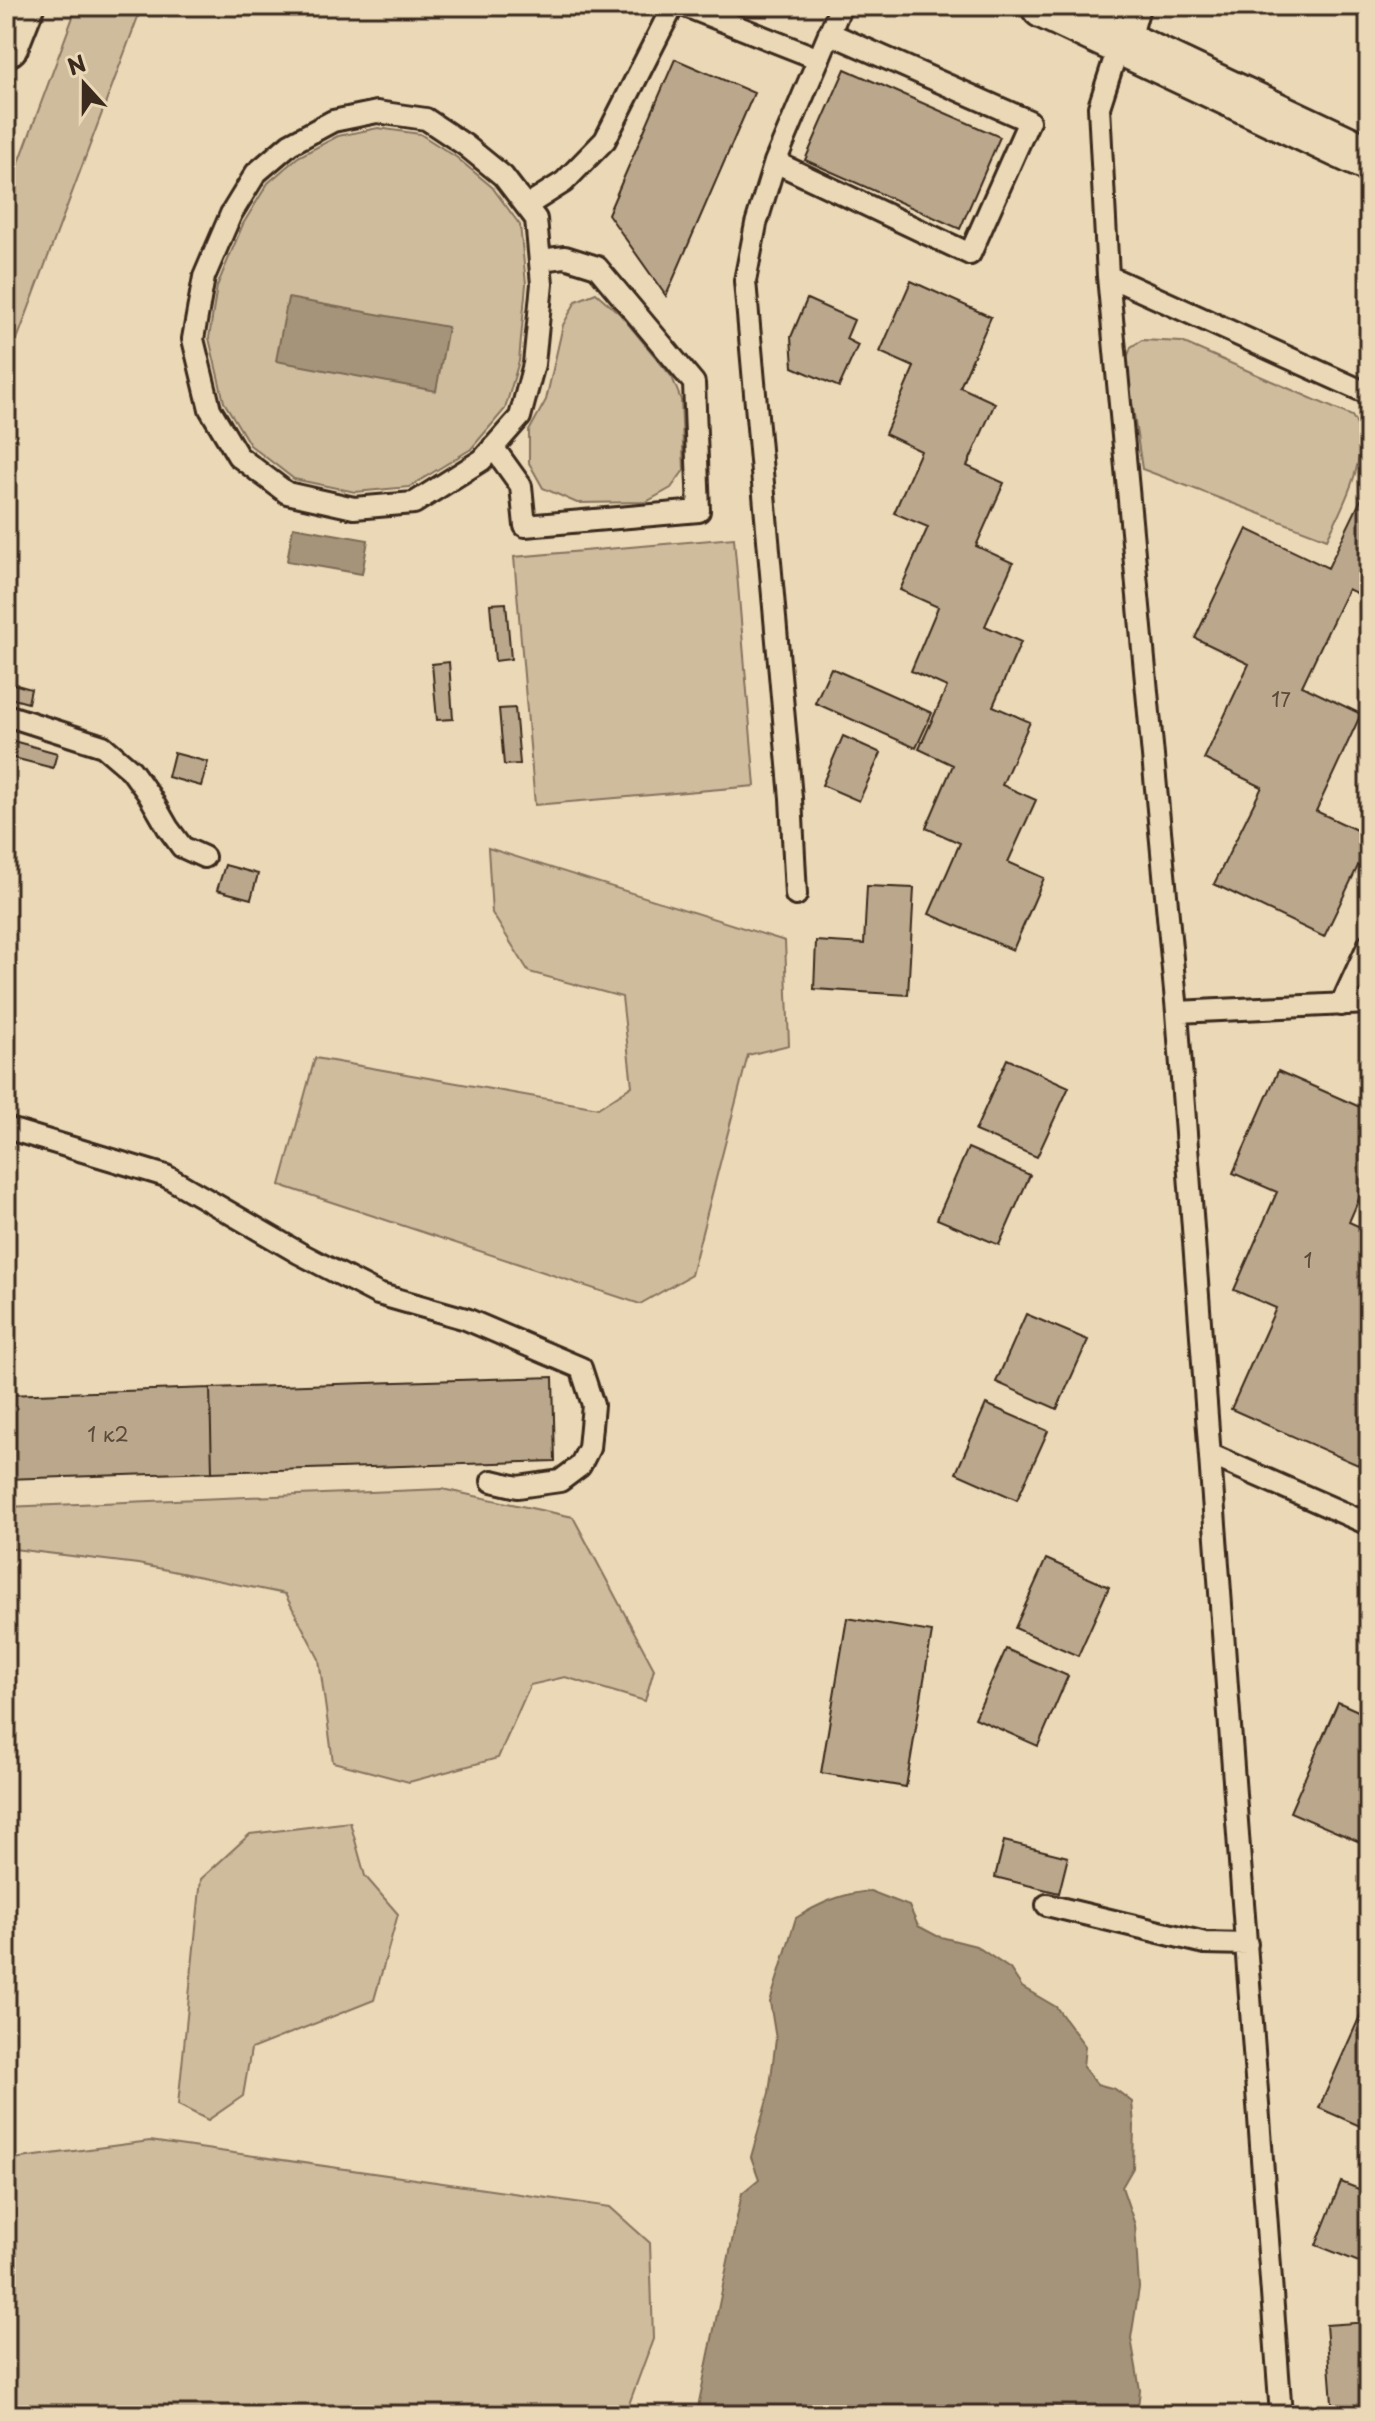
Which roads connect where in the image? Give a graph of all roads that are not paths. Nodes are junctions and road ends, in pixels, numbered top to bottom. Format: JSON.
{"nodes":[{"id":1,"x":21,"y":6,"type":"edge"},
{"id":2,"x":673,"y":6,"type":"edge"},
{"id":3,"x":685,"y":6,"type":"edge"},
{"id":4,"x":841,"y":6,"type":"edge"},
{"id":5,"x":1044,"y":6,"type":"edge"},
{"id":6,"x":1125,"y":24,"type":"edge"},
{"id":7,"x":829,"y":33,"type":"junction"},
{"id":8,"x":6,"y":44,"type":"edge"},
{"id":9,"x":819,"y":59,"type":"junction"},
{"id":10,"x":1369,"y":159,"type":"edge"},
{"id":11,"x":775,"y":162,"type":"junction"},
{"id":12,"x":526,"y":206,"type":"junction"},
{"id":13,"x":540,"y":260,"type":"junction"},
{"id":14,"x":1108,"y":276,"type":"junction"},
{"id":15,"x":1369,"y":394,"type":"edge"},
{"id":16,"x":493,"y":447,"type":"junction"},
{"id":17,"x":6,"y":715,"type":"edge"},
{"id":18,"x":204,"y":857,"type":"dead end"},
{"id":19,"x":796,"y":895,"type":"dead end"},
{"id":20,"x":1369,"y":944,"type":"edge"},
{"id":21,"x":1369,"y":1003,"type":"edge"},
{"id":22,"x":1341,"y":1005,"type":"junction"},
{"id":23,"x":1177,"y":1012,"type":"junction"},
{"id":24,"x":6,"y":1128,"type":"edge"},
{"id":25,"x":1211,"y":1455,"type":"junction"},
{"id":26,"x":492,"y":1481,"type":"dead end"},
{"id":27,"x":1369,"y":1516,"type":"edge"},
{"id":28,"x":1047,"y":1905,"type":"dead end"},
{"id":29,"x":1247,"y":1944,"type":"junction"},
{"id":30,"x":1281,"y":2415,"type":"edge"}],
"edges":[{"from":1,"to":8,"type":"main road"},
{"from":2,"to":12,"type":"lane"},
{"from":3,"to":9,"type":"lane"},
{"from":4,"to":7,"type":"lane"},
{"from":5,"to":6,"type":"main road"},
{"from":6,"to":10,"type":"main road"},
{"from":6,"to":14,"type":"lane"},
{"from":7,"to":9,"type":"lane"},
{"from":7,"to":11,"type":"lane"},
{"from":9,"to":11,"type":"lane"},
{"from":11,"to":19,"type":"lane"},
{"from":12,"to":13,"type":"lane"},
{"from":12,"to":16,"type":"lane"},
{"from":13,"to":16,"type":"lane"},
{"from":13,"to":16,"type":"lane"},
{"from":14,"to":15,"type":"lane"},
{"from":14,"to":23,"type":"lane"},
{"from":17,"to":18,"type":"lane"},
{"from":20,"to":22,"type":"lane"},
{"from":21,"to":22,"type":"lane"},
{"from":22,"to":23,"type":"lane"},
{"from":23,"to":25,"type":"lane"},
{"from":24,"to":26,"type":"lane"},
{"from":25,"to":27,"type":"lane"},
{"from":25,"to":29,"type":"lane"},
{"from":28,"to":29,"type":"lane"},
{"from":29,"to":30,"type":"lane"}]}
